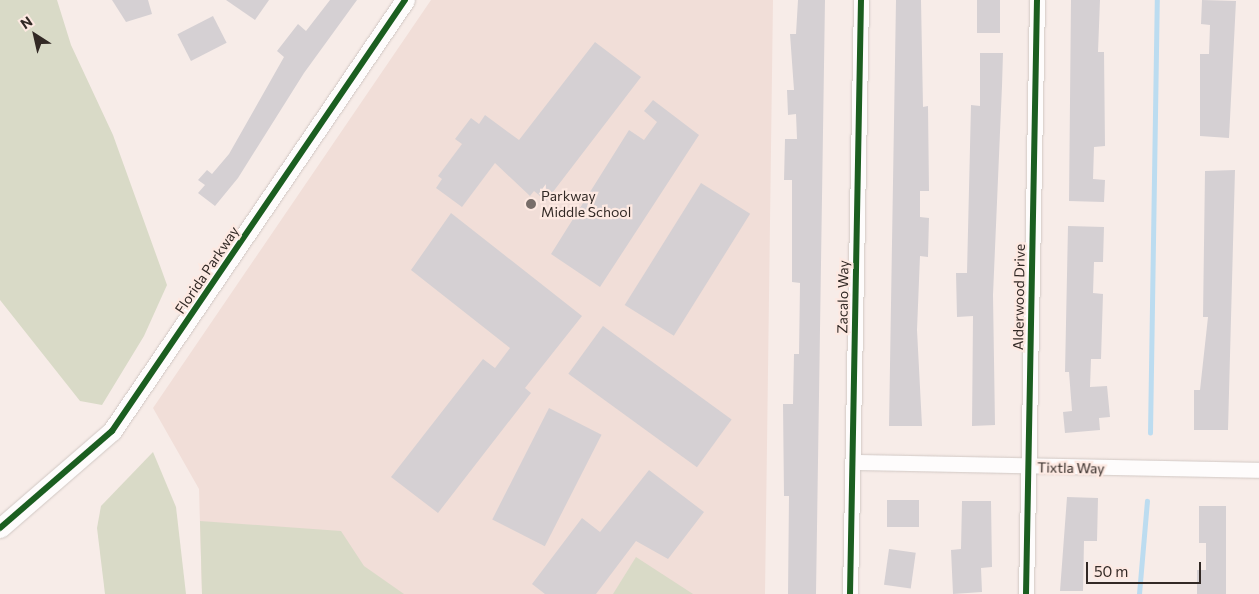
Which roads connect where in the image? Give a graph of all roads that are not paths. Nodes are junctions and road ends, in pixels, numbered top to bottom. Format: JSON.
{"nodes":[{"id":1,"x":405,"y":0,"type":"edge"},
{"id":2,"x":861,"y":0,"type":"edge"},
{"id":3,"x":1037,"y":0,"type":"edge"},
{"id":4,"x":853,"y":462,"type":"junction"},
{"id":5,"x":1029,"y":467,"type":"junction"},
{"id":6,"x":1259,"y":470,"type":"edge"},
{"id":7,"x":0,"y":528,"type":"edge"},
{"id":8,"x":850,"y":594,"type":"edge"},
{"id":9,"x":1026,"y":594,"type":"edge"}],
"edges":[{"from":1,"to":7,"type":"street","name":"Florida Parkway"},
{"from":2,"to":4,"type":"street","name":"Zacalo Way"},
{"from":3,"to":5,"type":"street","name":"Alderwood Drive"},
{"from":4,"to":5,"type":"street","name":"Tixtla Way"},
{"from":4,"to":8,"type":"street","name":"Zacalo Way"},
{"from":5,"to":6,"type":"street","name":"Tixtla Way"},
{"from":5,"to":9,"type":"street","name":"Alderwood Drive"}]}
